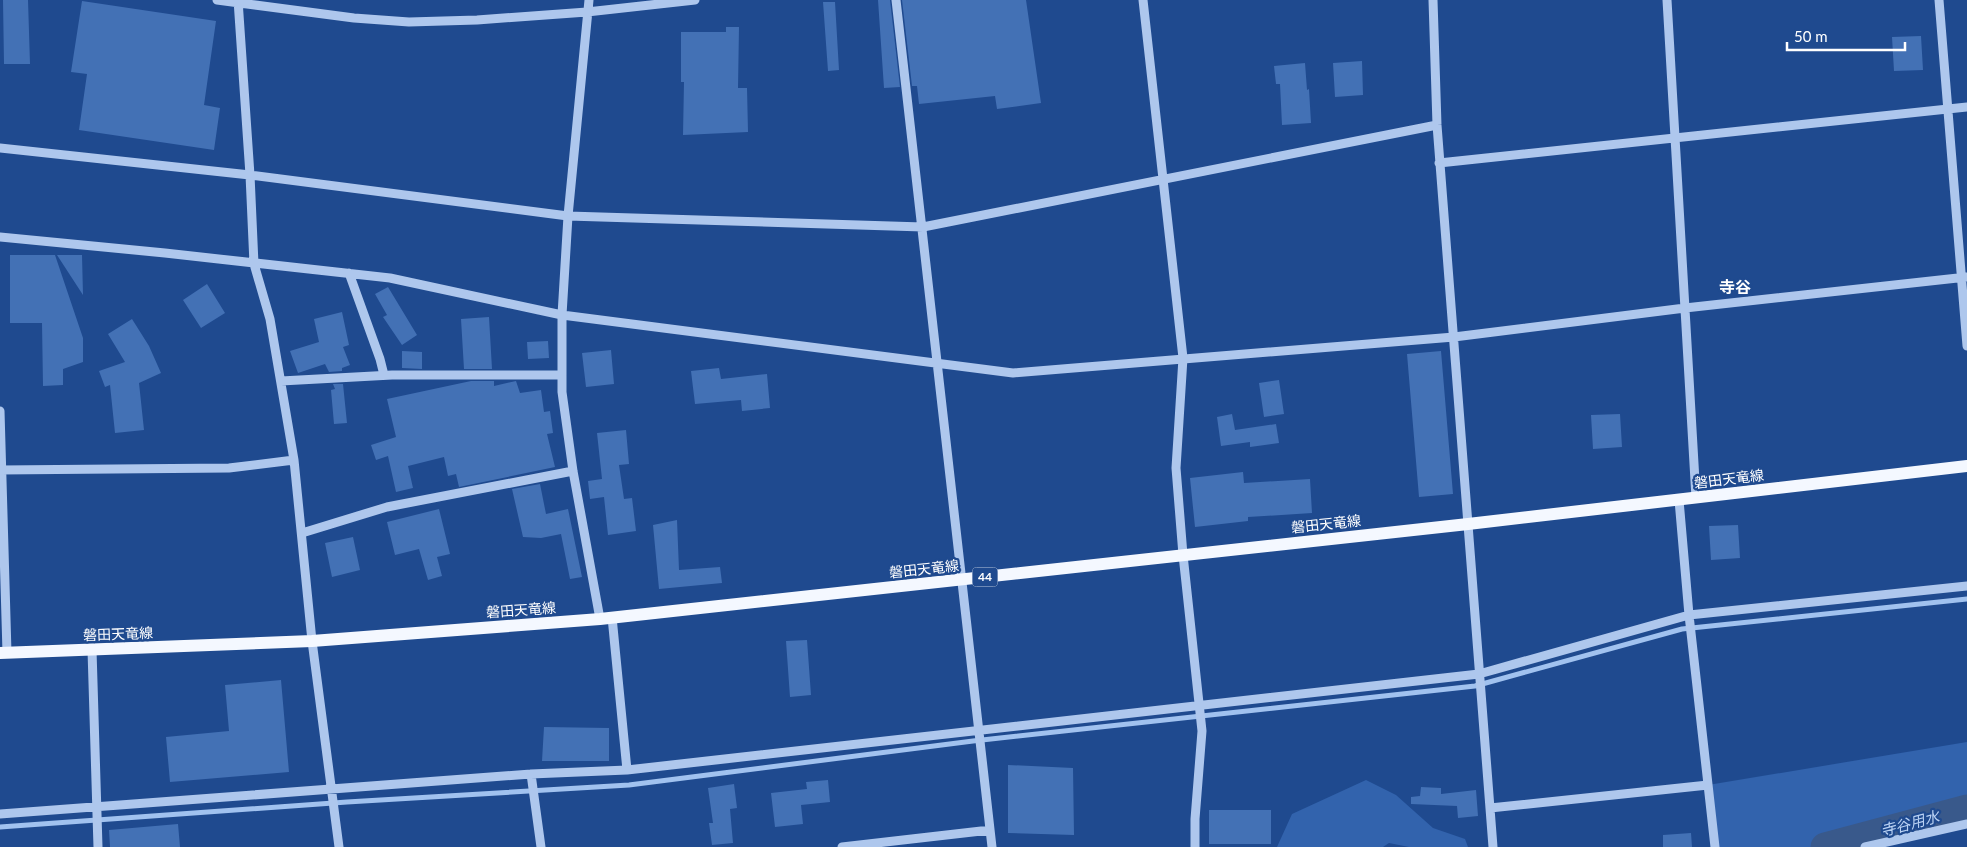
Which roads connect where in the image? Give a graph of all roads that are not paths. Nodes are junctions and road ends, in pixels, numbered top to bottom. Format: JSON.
{"nodes":[{"id":1,"x":217,"y":0,"type":"edge"},
{"id":2,"x":589,"y":0,"type":"edge"},
{"id":3,"x":695,"y":0,"type":"edge"},
{"id":4,"x":896,"y":0,"type":"edge"},
{"id":5,"x":1143,"y":0,"type":"edge"},
{"id":6,"x":1433,"y":0,"type":"edge"},
{"id":7,"x":1667,"y":0,"type":"edge"},
{"id":8,"x":1939,"y":0,"type":"edge"},
{"id":9,"x":238,"y":2,"type":"edge"},
{"id":10,"x":588,"y":12,"type":"junction"},
{"id":11,"x":1967,"y":107,"type":"edge"},
{"id":12,"x":1948,"y":109,"type":"junction"},
{"id":13,"x":1436,"y":125,"type":"junction"},
{"id":14,"x":1675,"y":138,"type":"junction"},
{"id":15,"x":0,"y":148,"type":"edge"},
{"id":16,"x":1439,"y":164,"type":"junction"},
{"id":17,"x":250,"y":175,"type":"junction"},
{"id":18,"x":1163,"y":178,"type":"junction"},
{"id":19,"x":568,"y":216,"type":"junction"},
{"id":20,"x":923,"y":227,"type":"junction"},
{"id":21,"x":0,"y":237,"type":"edge"},
{"id":22,"x":254,"y":264,"type":"junction"},
{"id":23,"x":349,"y":273,"type":"junction"},
{"id":24,"x":1964,"y":277,"type":"edge"},
{"id":25,"x":1685,"y":308,"type":"junction"},
{"id":26,"x":562,"y":315,"type":"junction"},
{"id":27,"x":1454,"y":337,"type":"junction"},
{"id":28,"x":1967,"y":346,"type":"edge"},
{"id":29,"x":1183,"y":358,"type":"junction"},
{"id":30,"x":938,"y":364,"type":"junction"},
{"id":31,"x":562,"y":374,"type":"junction"},
{"id":32,"x":384,"y":375,"type":"junction"},
{"id":33,"x":281,"y":382,"type":"junction"},
{"id":34,"x":0,"y":411,"type":"edge"},
{"id":35,"x":294,"y":460,"type":"junction"},
{"id":36,"x":1967,"y":466,"type":"edge"},
{"id":37,"x":1,"y":470,"type":"edge"},
{"id":38,"x":573,"y":472,"type":"junction"},
{"id":39,"x":1696,"y":498,"type":"junction"},
{"id":40,"x":1679,"y":500,"type":"junction"},
{"id":41,"x":1468,"y":524,"type":"junction"},
{"id":42,"x":302,"y":533,"type":"junction"},
{"id":43,"x":1183,"y":555,"type":"junction"},
{"id":44,"x":962,"y":580,"type":"junction"},
{"id":45,"x":1967,"y":586,"type":"edge"},
{"id":46,"x":1689,"y":615,"type":"junction"},
{"id":47,"x":606,"y":618,"type":"junction"},
{"id":48,"x":312,"y":641,"type":"junction"},
{"id":49,"x":92,"y":650,"type":"junction"},
{"id":50,"x":3,"y":653,"type":"edge"},
{"id":51,"x":1479,"y":674,"type":"junction"},
{"id":52,"x":1200,"y":705,"type":"junction"},
{"id":53,"x":980,"y":730,"type":"junction"},
{"id":54,"x":627,"y":770,"type":"junction"},
{"id":55,"x":531,"y":774,"type":"junction"},
{"id":56,"x":1708,"y":785,"type":"junction"},
{"id":57,"x":332,"y":789,"type":"junction"},
{"id":58,"x":96,"y":807,"type":"junction"},
{"id":59,"x":1490,"y":808,"type":"junction"},
{"id":60,"x":0,"y":814,"type":"edge"},
{"id":61,"x":1967,"y":824,"type":"edge"},
{"id":62,"x":990,"y":830,"type":"junction"},
{"id":63,"x":98,"y":847,"type":"edge"},
{"id":64,"x":339,"y":847,"type":"edge"},
{"id":65,"x":541,"y":847,"type":"edge"},
{"id":66,"x":842,"y":847,"type":"edge"},
{"id":67,"x":992,"y":847,"type":"edge"},
{"id":68,"x":1195,"y":847,"type":"edge"},
{"id":69,"x":1493,"y":847,"type":"edge"},
{"id":70,"x":1715,"y":847,"type":"edge"},
{"id":71,"x":1865,"y":847,"type":"edge"}],
"edges":[{"from":1,"to":9,"type":"street"},
{"from":2,"to":10,"type":"street"},
{"from":3,"to":10,"type":"street"},
{"from":4,"to":20,"type":"street"},
{"from":5,"to":18,"type":"street"},
{"from":6,"to":13,"type":"street"},
{"from":7,"to":14,"type":"street"},
{"from":8,"to":12,"type":"street"},
{"from":9,"to":10,"type":"street"},
{"from":9,"to":17,"type":"street"},
{"from":10,"to":19,"type":"street"},
{"from":11,"to":12,"type":"street"},
{"from":12,"to":14,"type":"street"},
{"from":12,"to":24,"type":"street"},
{"from":13,"to":16,"type":"street"},
{"from":13,"to":18,"type":"street"},
{"from":14,"to":16,"type":"street"},
{"from":14,"to":25,"type":"street"},
{"from":15,"to":17,"type":"street"},
{"from":16,"to":27,"type":"street"},
{"from":17,"to":19,"type":"street"},
{"from":17,"to":22,"type":"street"},
{"from":18,"to":20,"type":"street"},
{"from":18,"to":29,"type":"street"},
{"from":19,"to":20,"type":"street"},
{"from":19,"to":26,"type":"street"},
{"from":20,"to":30,"type":"street"},
{"from":21,"to":22,"type":"street"},
{"from":22,"to":23,"type":"street"},
{"from":22,"to":33,"type":"street"},
{"from":23,"to":26,"type":"street"},
{"from":23,"to":32,"type":"street"},
{"from":24,"to":25,"type":"street"},
{"from":24,"to":28,"type":"street"},
{"from":25,"to":27,"type":"street"},
{"from":25,"to":39,"type":"street"},
{"from":26,"to":30,"type":"street"},
{"from":26,"to":31,"type":"street"},
{"from":27,"to":29,"type":"street"},
{"from":27,"to":41,"type":"street"},
{"from":29,"to":30,"type":"street"},
{"from":29,"to":43,"type":"street"},
{"from":30,"to":44,"type":"street"},
{"from":31,"to":32,"type":"street"},
{"from":31,"to":38,"type":"street"},
{"from":32,"to":33,"type":"street"},
{"from":33,"to":35,"type":"street"},
{"from":34,"to":37,"type":"street"},
{"from":35,"to":37,"type":"street"},
{"from":35,"to":42,"type":"street"},
{"from":36,"to":39,"type":"main road","name":"磐田天竜線","number":"44"},
{"from":37,"to":50,"type":"street"},
{"from":38,"to":42,"type":"street"},
{"from":38,"to":47,"type":"street"},
{"from":39,"to":40,"type":"main road","name":"磐田天竜線","number":"44"},
{"from":40,"to":41,"type":"main road","name":"磐田天竜線","number":"44"},
{"from":40,"to":46,"type":"street"},
{"from":41,"to":43,"type":"main road","name":"磐田天竜線","number":"44"},
{"from":41,"to":51,"type":"street"},
{"from":42,"to":48,"type":"street"},
{"from":43,"to":44,"type":"main road","name":"磐田天竜線","number":"44"},
{"from":43,"to":52,"type":"street"},
{"from":44,"to":47,"type":"main road","name":"磐田天竜線","number":"44"},
{"from":44,"to":53,"type":"street"},
{"from":45,"to":46,"type":"street"},
{"from":46,"to":51,"type":"street"},
{"from":46,"to":56,"type":"street"},
{"from":47,"to":48,"type":"main road","name":"磐田天竜線","number":"44"},
{"from":47,"to":54,"type":"street"},
{"from":48,"to":49,"type":"main road","name":"磐田天竜線","number":"44"},
{"from":48,"to":57,"type":"street"},
{"from":49,"to":50,"type":"main road","name":"磐田天竜線","number":"44"},
{"from":49,"to":58,"type":"street"},
{"from":51,"to":52,"type":"street"},
{"from":51,"to":59,"type":"street"},
{"from":52,"to":53,"type":"street"},
{"from":52,"to":68,"type":"street"},
{"from":53,"to":54,"type":"street"},
{"from":53,"to":62,"type":"street"},
{"from":54,"to":55,"type":"street"},
{"from":55,"to":57,"type":"street"},
{"from":55,"to":65,"type":"street"},
{"from":56,"to":59,"type":"street"},
{"from":56,"to":70,"type":"street"},
{"from":57,"to":58,"type":"street"},
{"from":57,"to":64,"type":"street"},
{"from":58,"to":60,"type":"street"},
{"from":58,"to":63,"type":"street"},
{"from":59,"to":69,"type":"street"},
{"from":61,"to":71,"type":"street"},
{"from":62,"to":66,"type":"street"},
{"from":62,"to":67,"type":"street"}]}
